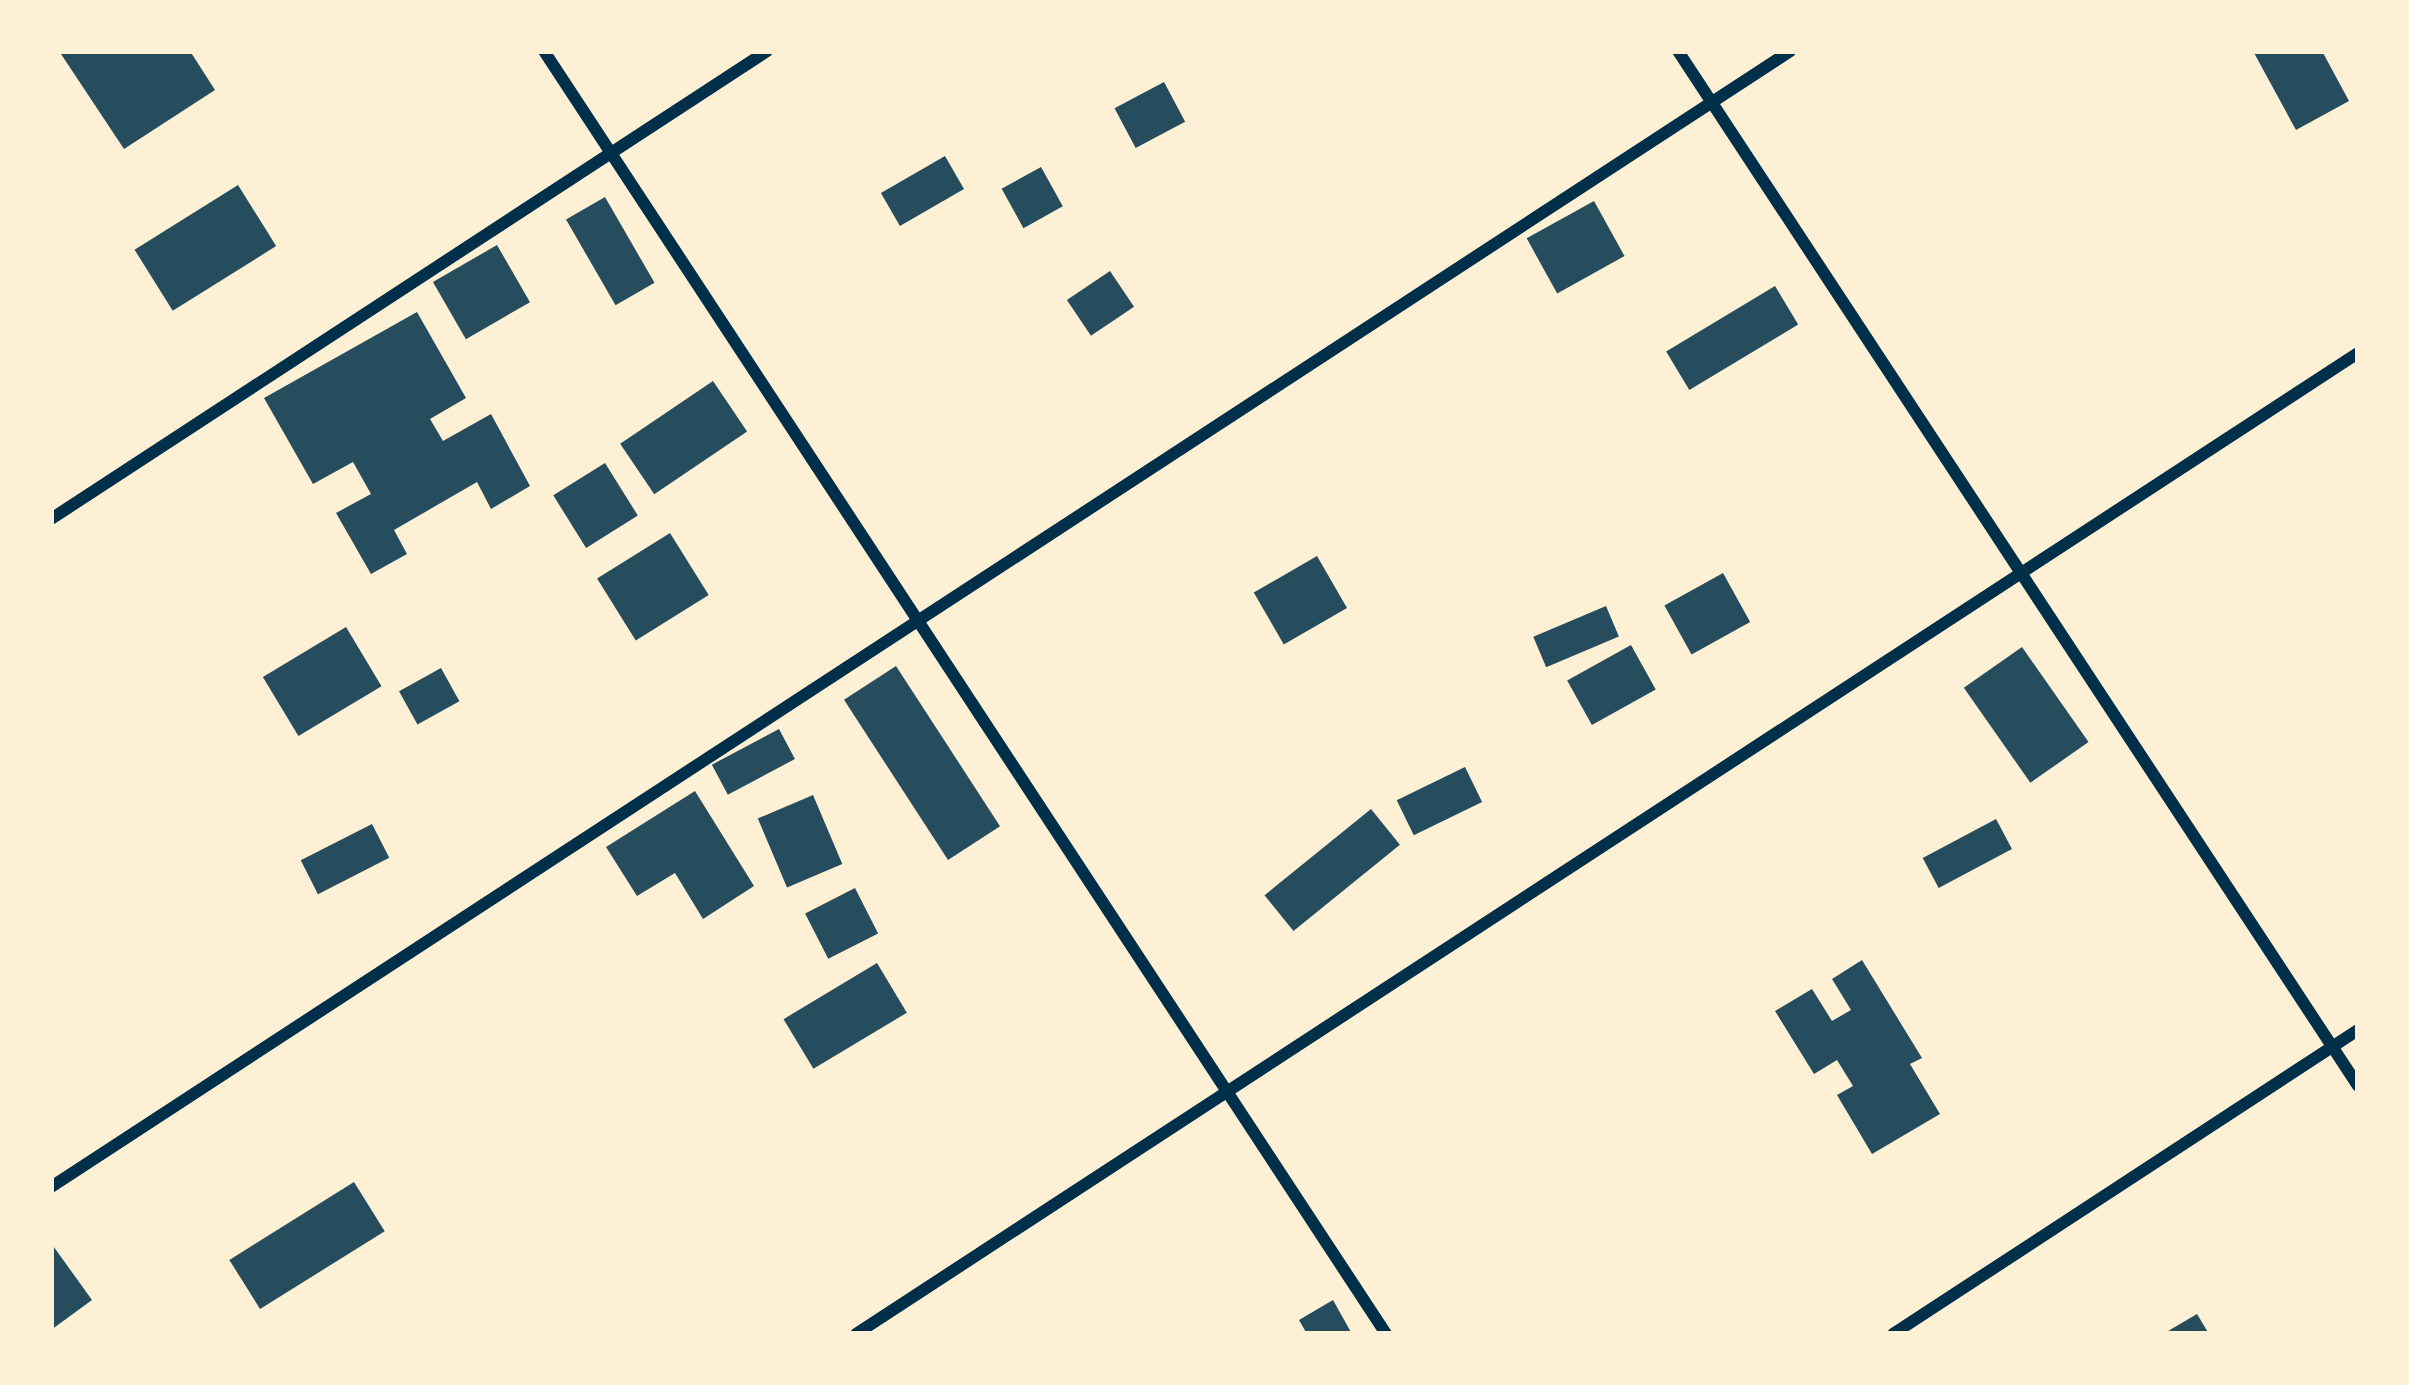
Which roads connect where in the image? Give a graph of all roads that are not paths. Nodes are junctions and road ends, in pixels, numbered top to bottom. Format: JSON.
{"nodes":[{"id":1,"x":544,"y":51,"type":"edge"},
{"id":2,"x":767,"y":51,"type":"edge"},
{"id":3,"x":1678,"y":51,"type":"edge"},
{"id":4,"x":1790,"y":51,"type":"edge"},
{"id":5,"x":1712,"y":102,"type":"junction"},
{"id":6,"x":611,"y":153,"type":"junction"},
{"id":7,"x":2358,"y":353,"type":"edge"},
{"id":8,"x":51,"y":519,"type":"edge"},
{"id":9,"x":2021,"y":573,"type":"junction"},
{"id":10,"x":918,"y":621,"type":"junction"},
{"id":11,"x":2358,"y":1030,"type":"edge"},
{"id":12,"x":2332,"y":1047,"type":"junction"},
{"id":13,"x":2358,"y":1086,"type":"edge"},
{"id":14,"x":1227,"y":1092,"type":"junction"},
{"id":15,"x":51,"y":1187,"type":"edge"},
{"id":16,"x":856,"y":1334,"type":"edge"},
{"id":17,"x":1386,"y":1334,"type":"edge"},
{"id":18,"x":1893,"y":1334,"type":"edge"}],
"edges":[{"from":1,"to":6,"type":"street"},
{"from":2,"to":6,"type":"street"},
{"from":3,"to":5,"type":"street"},
{"from":4,"to":5,"type":"street"},
{"from":5,"to":9,"type":"street"},
{"from":5,"to":10,"type":"street"},
{"from":6,"to":8,"type":"street"},
{"from":6,"to":10,"type":"street"},
{"from":7,"to":9,"type":"street"},
{"from":9,"to":12,"type":"street"},
{"from":9,"to":14,"type":"street"},
{"from":10,"to":14,"type":"street"},
{"from":10,"to":15,"type":"street"},
{"from":11,"to":12,"type":"street"},
{"from":12,"to":13,"type":"street"},
{"from":12,"to":18,"type":"street"},
{"from":14,"to":16,"type":"street"},
{"from":14,"to":17,"type":"street"}]}
